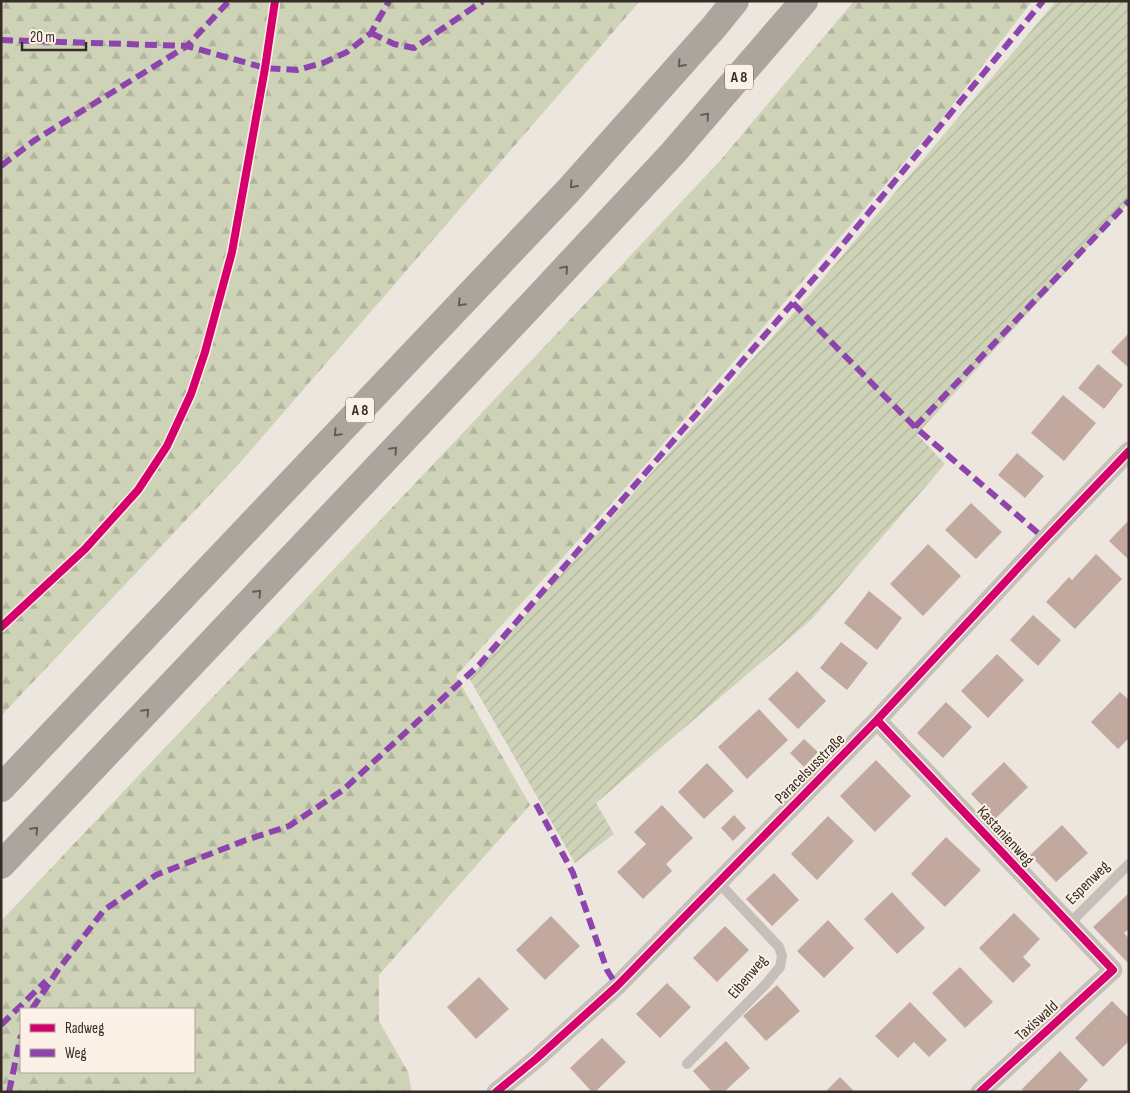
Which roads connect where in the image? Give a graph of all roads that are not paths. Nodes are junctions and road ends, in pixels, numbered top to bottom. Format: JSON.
{"nodes":[{"id":1,"x":735,"y":1,"type":"edge"},
{"id":2,"x":804,"y":1,"type":"edge"},
{"id":3,"x":1129,"y":451,"type":"edge"},
{"id":4,"x":878,"y":720,"type":"junction"},
{"id":5,"x":1,"y":788,"type":"edge"},
{"id":6,"x":1129,"y":864,"type":"edge"},
{"id":7,"x":1,"y":865,"type":"edge"},
{"id":8,"x":718,"y":882,"type":"junction"},
{"id":9,"x":1069,"y":924,"type":"junction"},
{"id":10,"x":1113,"y":970,"type":"joint"},
{"id":11,"x":687,"y":1064,"type":"dead end"},
{"id":12,"x":496,"y":1092,"type":"edge"},
{"id":13,"x":980,"y":1092,"type":"edge"}],
"edges":[{"from":1,"to":5,"type":"highway","number":"A 8","one_way":true},
{"from":7,"to":2,"type":"highway","number":"A 8","one_way":true},
{"from":3,"to":4,"type":"street","name":"Paracelsusstraße"},
{"from":4,"to":8,"type":"street","name":"Paracelsusstraße"},
{"from":4,"to":9,"type":"street","name":"Kastanienweg"},
{"from":6,"to":9,"type":"lane","name":"Espenweg"},
{"from":8,"to":11,"type":"lane","name":"Eibenweg"},
{"from":8,"to":12,"type":"street","name":"Paracelsusstraße"},
{"from":9,"to":10,"type":"street","name":"Kastanienweg"},
{"from":10,"to":13,"type":"street","name":"Taxiswald"}]}
